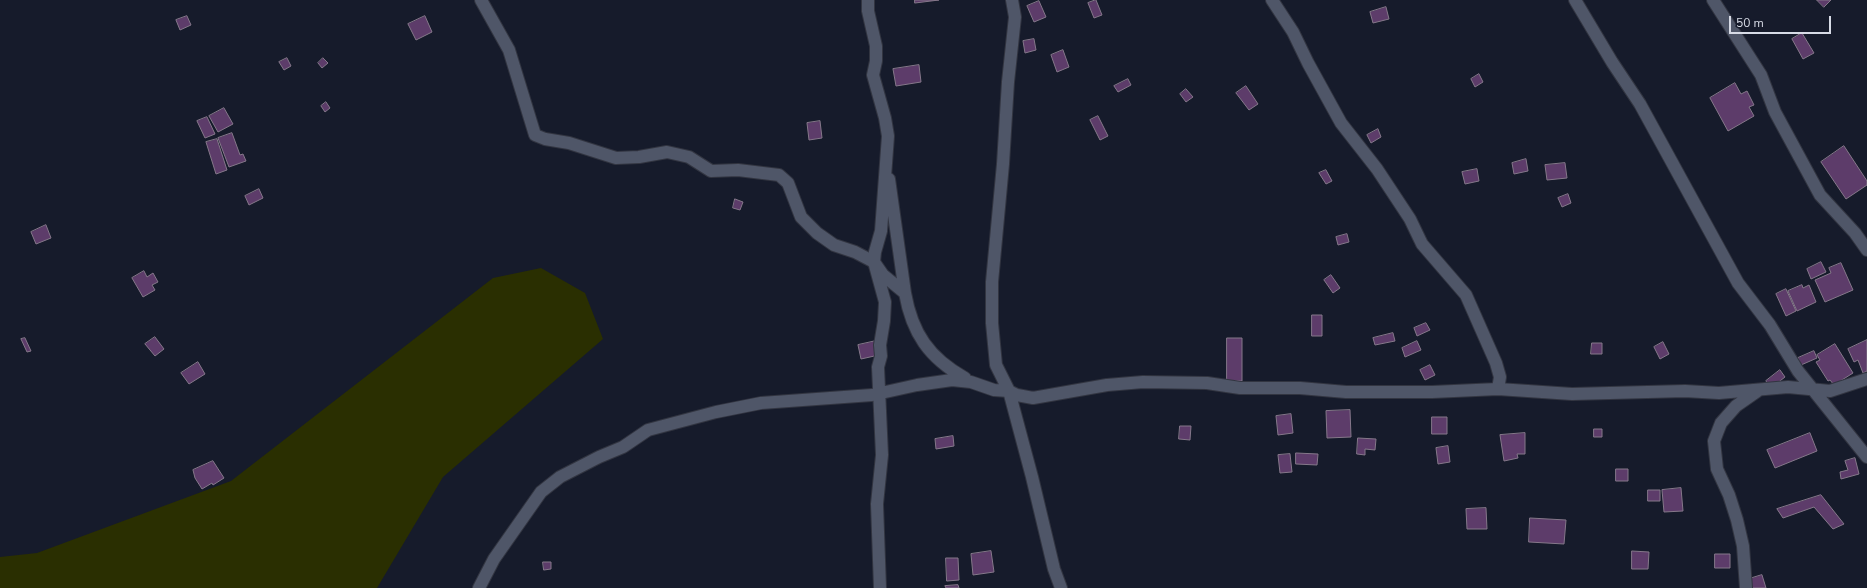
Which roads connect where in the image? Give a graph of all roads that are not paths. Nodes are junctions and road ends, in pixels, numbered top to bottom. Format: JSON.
{"nodes":[{"id":1,"x":481,"y":0,"type":"edge"},
{"id":2,"x":868,"y":0,"type":"edge"},
{"id":3,"x":1012,"y":0,"type":"edge"},
{"id":4,"x":1272,"y":0,"type":"edge"},
{"id":5,"x":1575,"y":0,"type":"edge"},
{"id":6,"x":1713,"y":0,"type":"edge"},
{"id":7,"x":887,"y":167,"type":"junction"},
{"id":8,"x":1867,"y":250,"type":"edge"},
{"id":9,"x":874,"y":262,"type":"junction"},
{"id":10,"x":905,"y":293,"type":"junction"},
{"id":11,"x":1867,"y":379,"type":"edge"},
{"id":12,"x":971,"y":382,"type":"junction"},
{"id":13,"x":1498,"y":389,"type":"junction"},
{"id":14,"x":1760,"y":389,"type":"junction"},
{"id":15,"x":1814,"y":389,"type":"junction"},
{"id":16,"x":1009,"y":391,"type":"junction"},
{"id":17,"x":879,"y":394,"type":"junction"},
{"id":18,"x":1867,"y":457,"type":"edge"},
{"id":19,"x":479,"y":588,"type":"edge"},
{"id":20,"x":880,"y":588,"type":"edge"},
{"id":21,"x":1061,"y":588,"type":"edge"},
{"id":22,"x":1746,"y":588,"type":"edge"}],
"edges":[{"from":1,"to":9,"type":"street"},
{"from":2,"to":7,"type":"street"},
{"from":3,"to":16,"type":"street"},
{"from":4,"to":13,"type":"street"},
{"from":5,"to":15,"type":"street"},
{"from":6,"to":8,"type":"street"},
{"from":7,"to":9,"type":"street"},
{"from":7,"to":10,"type":"street"},
{"from":9,"to":10,"type":"street"},
{"from":9,"to":17,"type":"street"},
{"from":10,"to":12,"type":"street"},
{"from":11,"to":15,"type":"street"},
{"from":12,"to":16,"type":"street"},
{"from":12,"to":17,"type":"street"},
{"from":13,"to":14,"type":"street"},
{"from":13,"to":16,"type":"street"},
{"from":14,"to":15,"type":"street"},
{"from":14,"to":22,"type":"street"},
{"from":15,"to":18,"type":"street"},
{"from":16,"to":21,"type":"street"},
{"from":17,"to":19,"type":"street"},
{"from":17,"to":20,"type":"street"}]}
